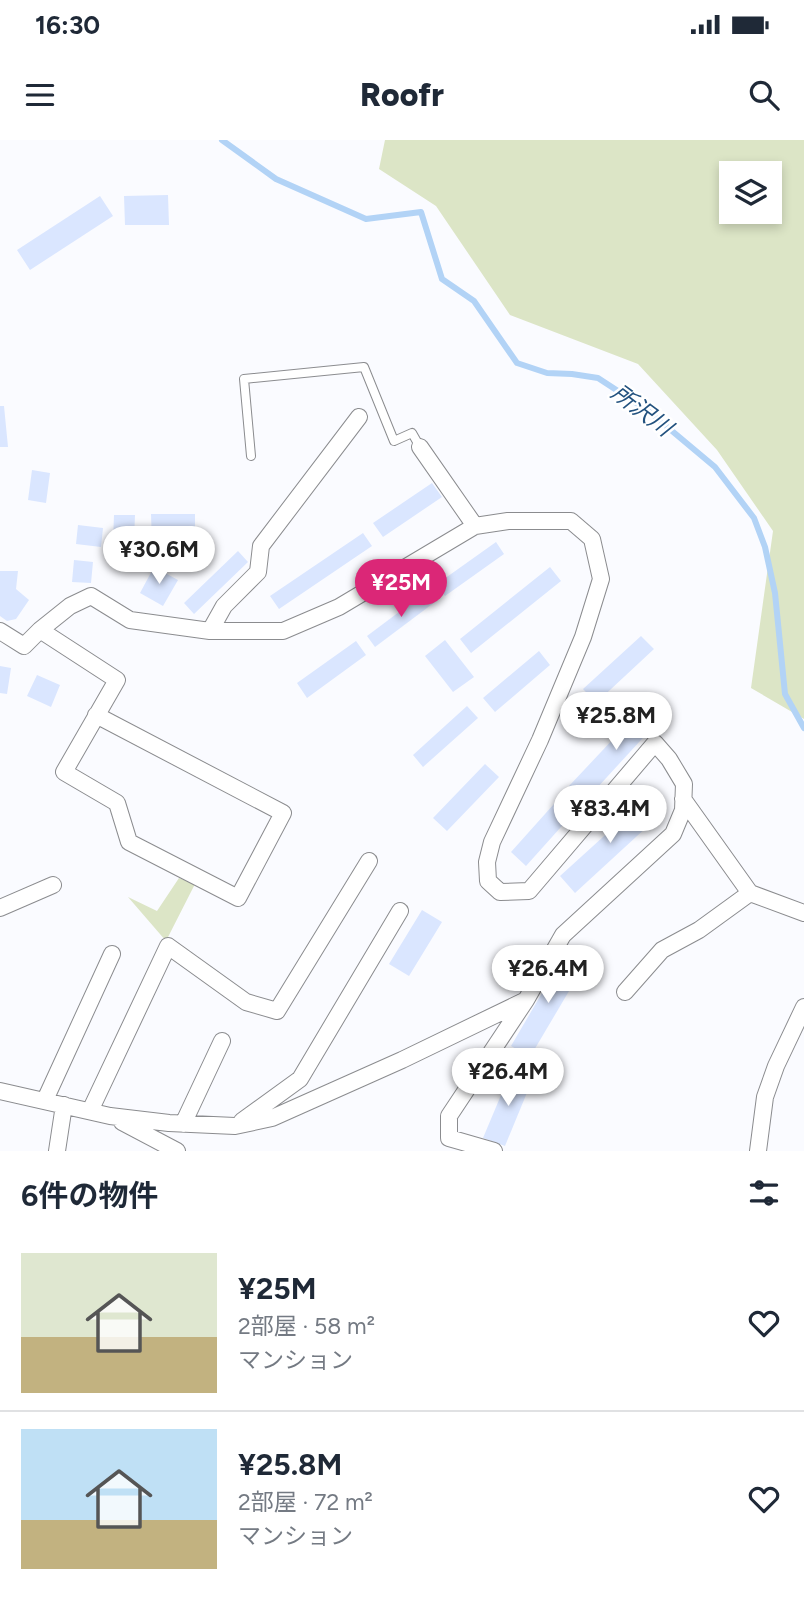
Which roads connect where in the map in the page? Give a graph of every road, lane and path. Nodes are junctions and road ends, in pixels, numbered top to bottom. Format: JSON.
{"nodes":[{"id":1,"x":359,"y":417,"type":"dead end"},
{"id":2,"x":420,"y":447,"type":"joint"},
{"id":3,"x":251,"y":456,"type":"dead end"},
{"id":4,"x":475,"y":526,"type":"junction"},
{"id":5,"x":40,"y":630,"type":"junction"},
{"id":6,"x":0,"y":631,"type":"edge"},
{"id":7,"x":210,"y":631,"type":"junction"},
{"id":8,"x":96,"y":715,"type":"junction"},
{"id":9,"x":683,"y":799,"type":"junction"},
{"id":10,"x":369,"y":861,"type":"dead end"},
{"id":11,"x":53,"y":885,"type":"dead end"},
{"id":12,"x":750,"y":893,"type":"junction"},
{"id":13,"x":0,"y":908,"type":"edge"},
{"id":14,"x":400,"y":911,"type":"dead end"},
{"id":15,"x":804,"y":913,"type":"edge"},
{"id":16,"x":113,"y":954,"type":"dead end"},
{"id":17,"x":625,"y":992,"type":"dead end"},
{"id":18,"x":526,"y":1000,"type":"junction"},
{"id":19,"x":804,"y":1007,"type":"edge"},
{"id":20,"x":222,"y":1041,"type":"dead end"},
{"id":21,"x":0,"y":1091,"type":"edge"},
{"id":22,"x":45,"y":1100,"type":"junction"},
{"id":23,"x":64,"y":1105,"type":"junction"},
{"id":24,"x":90,"y":1111,"type":"junction"},
{"id":25,"x":110,"y":1116,"type":"junction"},
{"id":26,"x":183,"y":1124,"type":"junction"},
{"id":27,"x":235,"y":1126,"type":"junction"},
{"id":28,"x":57,"y":1151,"type":"edge"},
{"id":29,"x":177,"y":1151,"type":"edge"},
{"id":30,"x":494,"y":1151,"type":"edge"},
{"id":31,"x":758,"y":1151,"type":"edge"}],
"edges":[{"from":1,"to":7,"type":"street"},
{"from":2,"to":3,"type":"lane"},
{"from":2,"to":4,"type":"street"},
{"from":4,"to":7,"type":"street"},
{"from":4,"to":9,"type":"street"},
{"from":5,"to":6,"type":"street"},
{"from":5,"to":7,"type":"street"},
{"from":5,"to":8,"type":"street"},
{"from":8,"to":8,"type":"street"},
{"from":9,"to":12,"type":"street"},
{"from":9,"to":18,"type":"street"},
{"from":10,"to":24,"type":"street"},
{"from":11,"to":13,"type":"street"},
{"from":12,"to":15,"type":"street"},
{"from":12,"to":17,"type":"street"},
{"from":14,"to":27,"type":"street"},
{"from":16,"to":22,"type":"street"},
{"from":18,"to":27,"type":"street"},
{"from":18,"to":30,"type":"street"},
{"from":19,"to":31,"type":"street"},
{"from":20,"to":26,"type":"street"},
{"from":21,"to":22,"type":"street"},
{"from":22,"to":23,"type":"street"},
{"from":23,"to":24,"type":"street"},
{"from":23,"to":28,"type":"street"},
{"from":24,"to":25,"type":"street"},
{"from":25,"to":26,"type":"street"},
{"from":25,"to":29,"type":"street"},
{"from":26,"to":27,"type":"street"}]}
